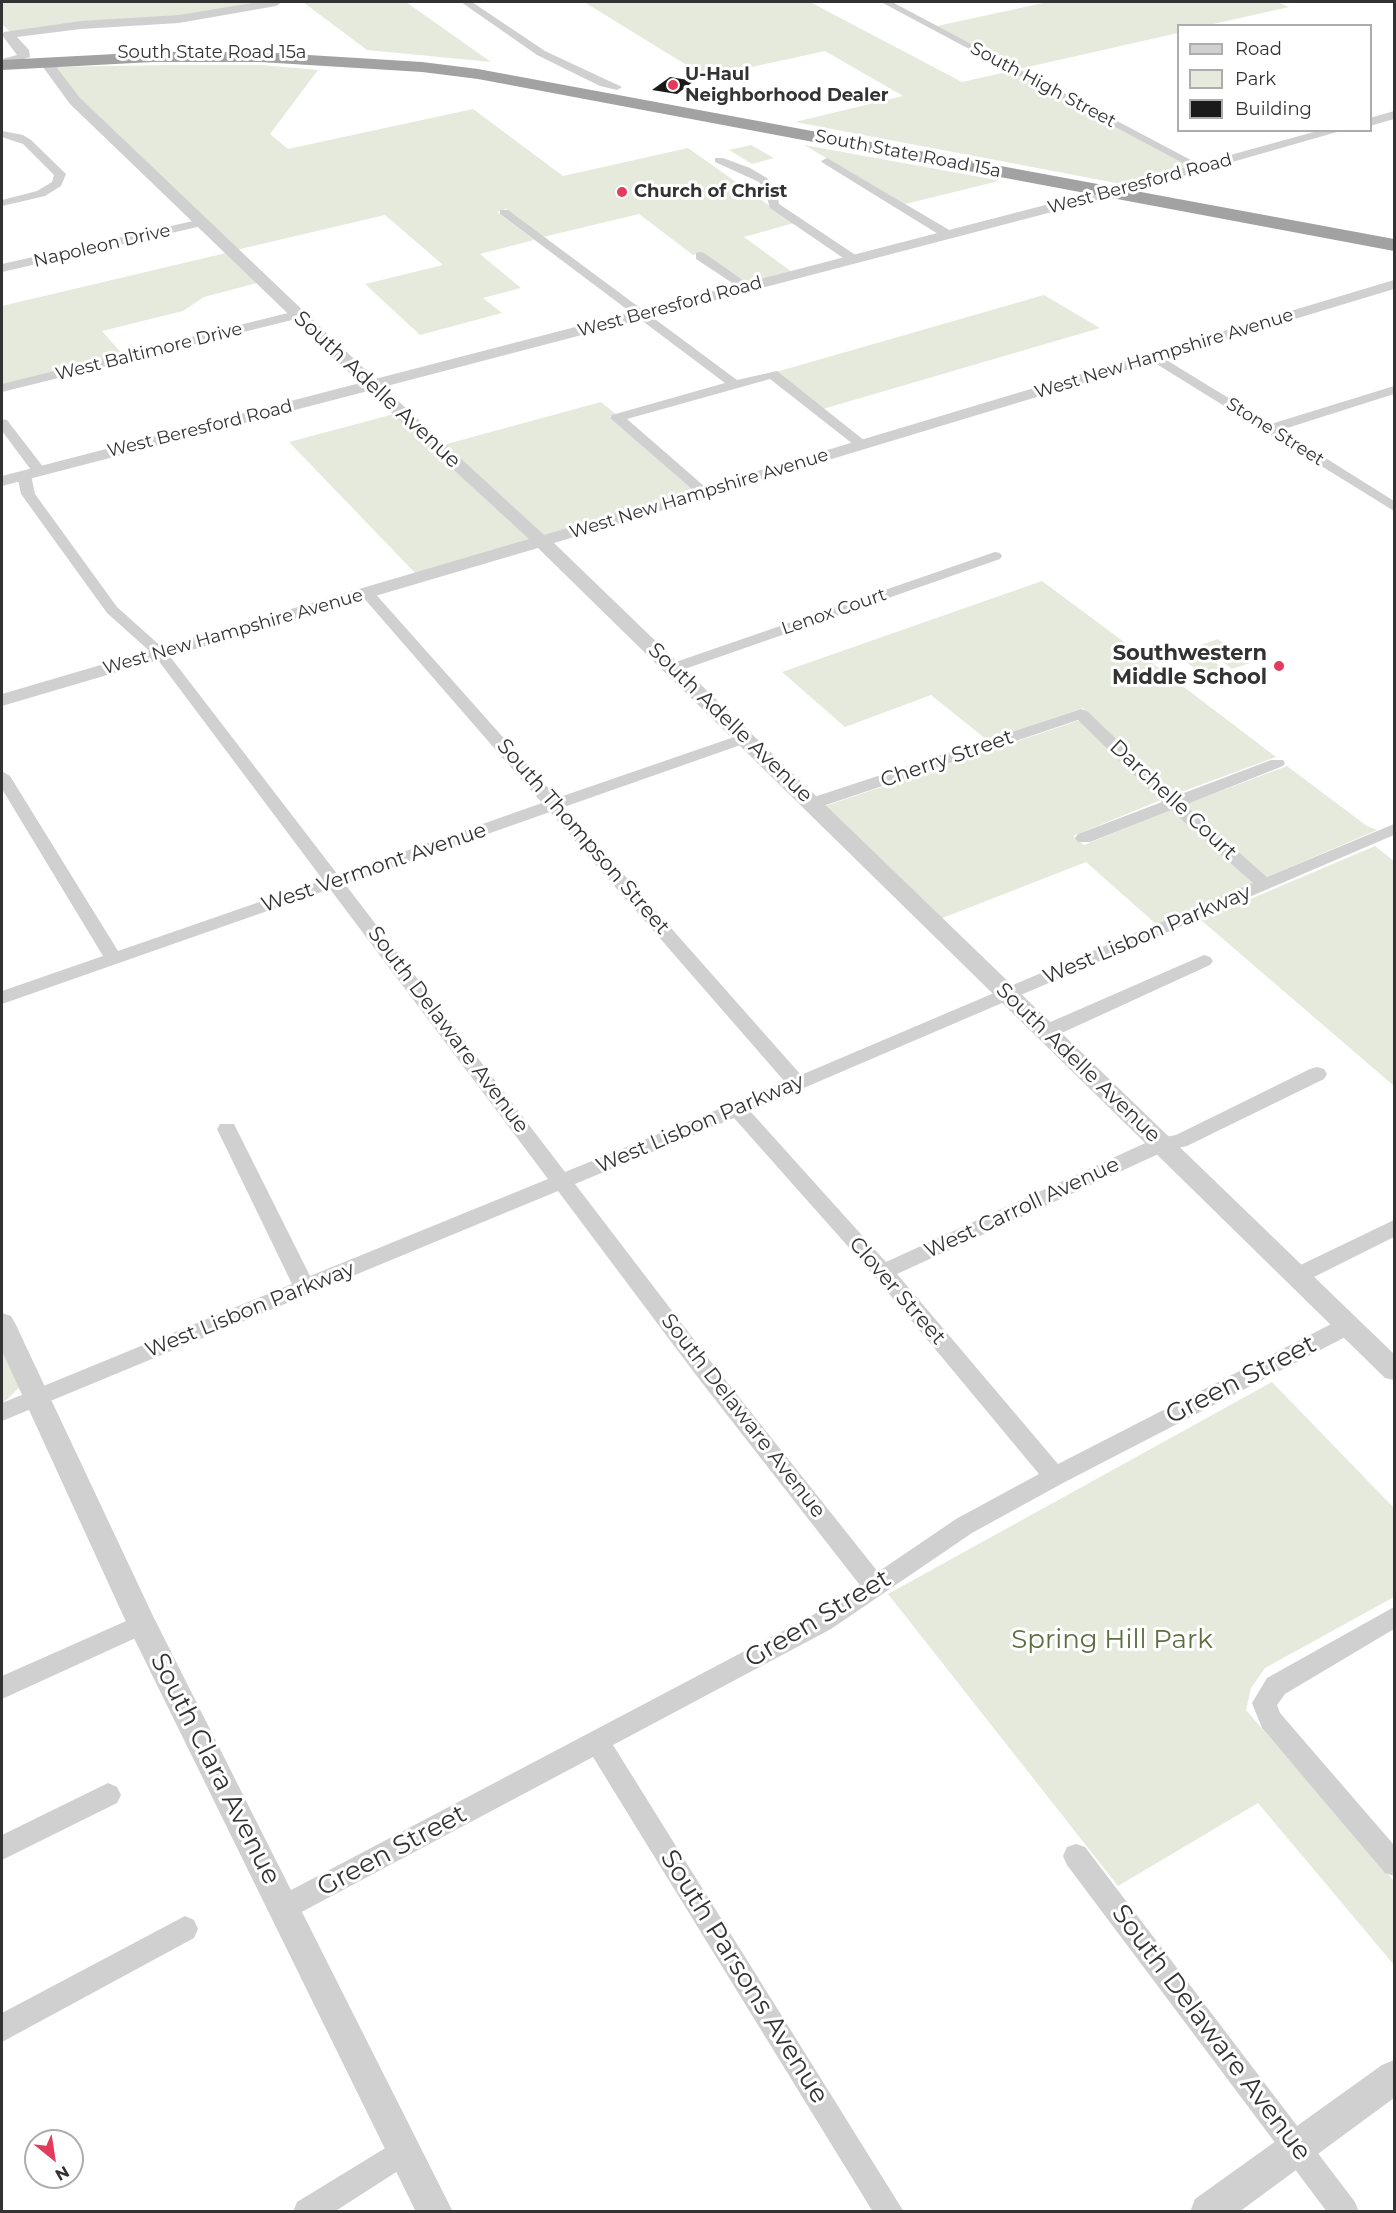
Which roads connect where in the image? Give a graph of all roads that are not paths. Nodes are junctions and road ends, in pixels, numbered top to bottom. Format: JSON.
{"nodes":[{"id":1,"x":276,"y":2,"type":"edge"},
{"id":2,"x":466,"y":2,"type":"edge"},
{"id":3,"x":886,"y":2,"type":"edge"},
{"id":4,"x":5,"y":32,"type":"edge"},
{"id":5,"x":277,"y":58,"type":"junction"},
{"id":6,"x":391,"y":60,"type":"junction"},
{"id":7,"x":40,"y":61,"type":"junction"},
{"id":8,"x":2,"y":62,"type":"edge"},
{"id":9,"x":422,"y":67,"type":"junction"},
{"id":10,"x":60,"y":83,"type":"junction"},
{"id":11,"x":617,"y":87,"type":"dead end"},
{"id":12,"x":1395,"y":115,"type":"edge"},
{"id":13,"x":1372,"y":122,"type":"edge"},
{"id":14,"x":1331,"y":132,"type":"edge"},
{"id":15,"x":2,"y":134,"type":"edge"},
{"id":16,"x":718,"y":160,"type":"dead end"},
{"id":17,"x":827,"y":161,"type":"dead end"},
{"id":18,"x":1200,"y":168,"type":"junction"},
{"id":19,"x":1112,"y":192,"type":"junction"},
{"id":20,"x":2,"y":203,"type":"edge"},
{"id":21,"x":504,"y":212,"type":"dead end"},
{"id":22,"x":202,"y":223,"type":"junction"},
{"id":23,"x":947,"y":234,"type":"junction"},
{"id":24,"x":1395,"y":245,"type":"edge"},
{"id":25,"x":700,"y":256,"type":"dead end"},
{"id":26,"x":853,"y":259,"type":"junction"},
{"id":27,"x":2,"y":268,"type":"edge"},
{"id":28,"x":1395,"y":284,"type":"edge"},
{"id":29,"x":747,"y":287,"type":"junction"},
{"id":30,"x":296,"y":315,"type":"junction"},
{"id":31,"x":640,"y":315,"type":"junction"},
{"id":32,"x":1155,"y":357,"type":"junction"},
{"id":33,"x":371,"y":385,"type":"junction"},
{"id":34,"x":736,"y":385,"type":"junction"},
{"id":35,"x":2,"y":388,"type":"edge"},
{"id":36,"x":1395,"y":390,"type":"edge"},
{"id":37,"x":2,"y":423,"type":"edge"},
{"id":38,"x":1270,"y":429,"type":"junction"},
{"id":39,"x":863,"y":445,"type":"junction"},
{"id":40,"x":32,"y":473,"type":"junction"},
{"id":41,"x":2,"y":481,"type":"edge"},
{"id":42,"x":705,"y":493,"type":"junction"},
{"id":43,"x":1395,"y":507,"type":"edge"},
{"id":44,"x":541,"y":541,"type":"junction"},
{"id":45,"x":995,"y":556,"type":"dead end"},
{"id":46,"x":367,"y":593,"type":"junction"},
{"id":47,"x":160,"y":653,"type":"junction"},
{"id":48,"x":673,"y":668,"type":"junction"},
{"id":49,"x":2,"y":700,"type":"edge"},
{"id":50,"x":1081,"y":714,"type":"joint"},
{"id":51,"x":746,"y":738,"type":"junction"},
{"id":52,"x":1277,"y":763,"type":"dead end"},
{"id":53,"x":2,"y":776,"type":"edge"},
{"id":54,"x":1172,"y":802,"type":"junction"},
{"id":55,"x":814,"y":804,"type":"junction"},
{"id":56,"x":556,"y":805,"type":"junction"},
{"id":57,"x":1395,"y":830,"type":"edge"},
{"id":58,"x":1084,"y":838,"type":"dead end"},
{"id":59,"x":336,"y":882,"type":"junction"},
{"id":60,"x":1266,"y":885,"type":"junction"},
{"id":61,"x":114,"y":959,"type":"junction"},
{"id":62,"x":1204,"y":961,"type":"dead end"},
{"id":63,"x":1007,"y":994,"type":"junction"},
{"id":64,"x":2,"y":998,"type":"edge"},
{"id":65,"x":1046,"y":1032,"type":"junction"},
{"id":66,"x":1317,"y":1074,"type":"dead end"},
{"id":67,"x":798,"y":1084,"type":"junction"},
{"id":68,"x":737,"y":1109,"type":"junction"},
{"id":69,"x":227,"y":1129,"type":"dead end"},
{"id":70,"x":1161,"y":1144,"type":"junction"},
{"id":71,"x":563,"y":1181,"type":"junction"},
{"id":72,"x":1395,"y":1228,"type":"edge"},
{"id":73,"x":883,"y":1272,"type":"junction"},
{"id":74,"x":1297,"y":1276,"type":"junction"},
{"id":75,"x":305,"y":1288,"type":"junction"},
{"id":76,"x":2,"y":1323,"type":"edge"},
{"id":77,"x":1349,"y":1326,"type":"junction"},
{"id":78,"x":1395,"y":1370,"type":"edge"},
{"id":79,"x":38,"y":1396,"type":"junction"},
{"id":80,"x":2,"y":1412,"type":"edge"},
{"id":81,"x":1054,"y":1476,"type":"junction"},
{"id":82,"x":875,"y":1586,"type":"junction"},
{"id":83,"x":1395,"y":1617,"type":"edge"},
{"id":84,"x":142,"y":1624,"type":"junction"},
{"id":85,"x":2,"y":1688,"type":"edge"},
{"id":86,"x":598,"y":1743,"type":"junction"},
{"id":87,"x":108,"y":1795,"type":"dead end"},
{"id":88,"x":2,"y":1848,"type":"edge"},
{"id":89,"x":1076,"y":1856,"type":"dead end"},
{"id":90,"x":1395,"y":1864,"type":"edge"},
{"id":91,"x":285,"y":1907,"type":"junction"},
{"id":92,"x":185,"y":1929,"type":"dead end"},
{"id":93,"x":2,"y":2028,"type":"edge"},
{"id":94,"x":1395,"y":2077,"type":"edge"},
{"id":95,"x":1297,"y":2147,"type":"junction"},
{"id":96,"x":405,"y":2150,"type":"junction"},
{"id":97,"x":307,"y":2211,"type":"edge"},
{"id":98,"x":435,"y":2211,"type":"edge"},
{"id":99,"x":890,"y":2211,"type":"edge"},
{"id":100,"x":1208,"y":2211,"type":"edge"},
{"id":101,"x":1345,"y":2211,"type":"edge"}],
"edges":[{"from":1,"to":4,"type":"street"},
{"from":2,"to":11,"type":"street"},
{"from":3,"to":18,"type":"street","name":"South High Street"},
{"from":4,"to":7,"type":"street","name":"South Adelle Avenue"},
{"from":5,"to":6,"type":"highway"},
{"from":5,"to":7,"type":"highway","name":"South State Road 15a"},
{"from":5,"to":9,"type":"highway","name":"South State Road 15a"},
{"from":6,"to":7,"type":"highway","name":"South State Road 15a"},
{"from":6,"to":9,"type":"highway","name":"South State Road 15a"},
{"from":7,"to":8,"type":"highway","name":"South State Road 15a"},
{"from":7,"to":10,"type":"street","name":"South Adelle Avenue"},
{"from":7,"to":10,"type":"street"},
{"from":9,"to":19,"type":"highway","name":"South State Road 15a"},
{"from":10,"to":22,"type":"street","name":"South Adelle Avenue"},
{"from":12,"to":13,"type":"street"},
{"from":14,"to":18,"type":"street","name":"West Beresford Road"},
{"from":15,"to":20,"type":"street"},
{"from":16,"to":26,"type":"street"},
{"from":17,"to":23,"type":"street"},
{"from":18,"to":19,"type":"street","name":"West Beresford Road"},
{"from":19,"to":23,"type":"street","name":"West Beresford Road"},
{"from":19,"to":24,"type":"highway","name":"South State Road 15a"},
{"from":21,"to":31,"type":"street"},
{"from":22,"to":27,"type":"street","name":"Napoleon Drive"},
{"from":22,"to":30,"type":"street","name":"South Adelle Avenue"},
{"from":23,"to":26,"type":"street","name":"West Beresford Road"},
{"from":25,"to":29,"type":"street"},
{"from":26,"to":29,"type":"street","name":"West Beresford Road"},
{"from":28,"to":32,"type":"street","name":"West New Hampshire Avenue"},
{"from":29,"to":31,"type":"street","name":"West Beresford Road"},
{"from":30,"to":33,"type":"street","name":"South Adelle Avenue"},
{"from":30,"to":35,"type":"street","name":"West Baltimore Drive"},
{"from":31,"to":33,"type":"street","name":"West Beresford Road"},
{"from":31,"to":34,"type":"street"},
{"from":32,"to":38,"type":"street","name":"Stone Street"},
{"from":32,"to":39,"type":"street","name":"West New Hampshire Avenue"},
{"from":33,"to":40,"type":"street","name":"West Beresford Road"},
{"from":33,"to":44,"type":"street","name":"South Adelle Avenue"},
{"from":34,"to":39,"type":"street"},
{"from":34,"to":42,"type":"street"},
{"from":36,"to":38,"type":"street"},
{"from":37,"to":40,"type":"street","name":"South Delaware Avenue"},
{"from":38,"to":43,"type":"street","name":"Stone Street"},
{"from":39,"to":42,"type":"street","name":"West New Hampshire Avenue"},
{"from":40,"to":41,"type":"street","name":"West Beresford Road"},
{"from":40,"to":47,"type":"street","name":"South Delaware Avenue"},
{"from":42,"to":44,"type":"street","name":"West New Hampshire Avenue"},
{"from":44,"to":46,"type":"street","name":"West New Hampshire Avenue"},
{"from":44,"to":48,"type":"street","name":"South Adelle Avenue"},
{"from":45,"to":48,"type":"street","name":"Lenox Court"},
{"from":46,"to":47,"type":"street","name":"West New Hampshire Avenue"},
{"from":46,"to":56,"type":"street","name":"South Thompson Street"},
{"from":47,"to":49,"type":"street","name":"West New Hampshire Avenue"},
{"from":47,"to":59,"type":"street","name":"South Delaware Avenue"},
{"from":48,"to":51,"type":"street","name":"South Adelle Avenue"},
{"from":50,"to":54,"type":"street","name":"Darchelle Court"},
{"from":50,"to":55,"type":"street","name":"Cherry Street"},
{"from":51,"to":55,"type":"street","name":"South Adelle Avenue"},
{"from":51,"to":56,"type":"street","name":"West Vermont Avenue"},
{"from":52,"to":54,"type":"street"},
{"from":53,"to":61,"type":"street"},
{"from":54,"to":58,"type":"street"},
{"from":54,"to":60,"type":"street","name":"Darchelle Court"},
{"from":55,"to":63,"type":"street","name":"South Adelle Avenue"},
{"from":56,"to":59,"type":"street","name":"West Vermont Avenue"},
{"from":56,"to":67,"type":"street","name":"South Thompson Street"},
{"from":57,"to":60,"type":"street","name":"West Lisbon Parkway"},
{"from":59,"to":61,"type":"street","name":"West Vermont Avenue"},
{"from":59,"to":71,"type":"street","name":"South Delaware Avenue"},
{"from":60,"to":63,"type":"street","name":"West Lisbon Parkway"},
{"from":61,"to":64,"type":"street","name":"West Vermont Avenue"},
{"from":62,"to":65,"type":"street"},
{"from":63,"to":65,"type":"street","name":"South Adelle Avenue"},
{"from":63,"to":67,"type":"street","name":"West Lisbon Parkway"},
{"from":65,"to":70,"type":"street","name":"South Adelle Avenue"},
{"from":66,"to":70,"type":"street","name":"West Carroll Avenue"},
{"from":67,"to":68,"type":"street","name":"West Lisbon Parkway"},
{"from":68,"to":71,"type":"street","name":"West Lisbon Parkway"},
{"from":68,"to":73,"type":"street","name":"Clover Street"},
{"from":69,"to":75,"type":"street"},
{"from":70,"to":73,"type":"street","name":"West Carroll Avenue"},
{"from":70,"to":74,"type":"street","name":"South Adelle Avenue"},
{"from":71,"to":75,"type":"street","name":"West Lisbon Parkway"},
{"from":71,"to":82,"type":"street","name":"South Delaware Avenue"},
{"from":72,"to":74,"type":"street"},
{"from":73,"to":81,"type":"street","name":"Clover Street"},
{"from":74,"to":77,"type":"street","name":"South Adelle Avenue"},
{"from":75,"to":79,"type":"street","name":"West Lisbon Parkway"},
{"from":76,"to":79,"type":"street","name":"South Clara Avenue"},
{"from":77,"to":78,"type":"street","name":"South Adelle Avenue"},
{"from":77,"to":81,"type":"street","name":"Green Street"},
{"from":79,"to":80,"type":"street","name":"West Lisbon Parkway"},
{"from":79,"to":84,"type":"street","name":"South Clara Avenue"},
{"from":81,"to":82,"type":"street","name":"Green Street"},
{"from":82,"to":86,"type":"street","name":"Green Street"},
{"from":83,"to":90,"type":"street"},
{"from":84,"to":85,"type":"street"},
{"from":84,"to":91,"type":"street","name":"South Clara Avenue"},
{"from":86,"to":91,"type":"street","name":"Green Street"},
{"from":86,"to":99,"type":"street","name":"South Parsons Avenue"},
{"from":87,"to":88,"type":"street"},
{"from":89,"to":95,"type":"street","name":"South Delaware Avenue"},
{"from":91,"to":96,"type":"street","name":"South Clara Avenue"},
{"from":92,"to":93,"type":"street"},
{"from":94,"to":95,"type":"street"},
{"from":95,"to":100,"type":"street"},
{"from":95,"to":101,"type":"street","name":"South Delaware Avenue"},
{"from":96,"to":97,"type":"street"},
{"from":96,"to":98,"type":"street","name":"South Clara Avenue"}]}
